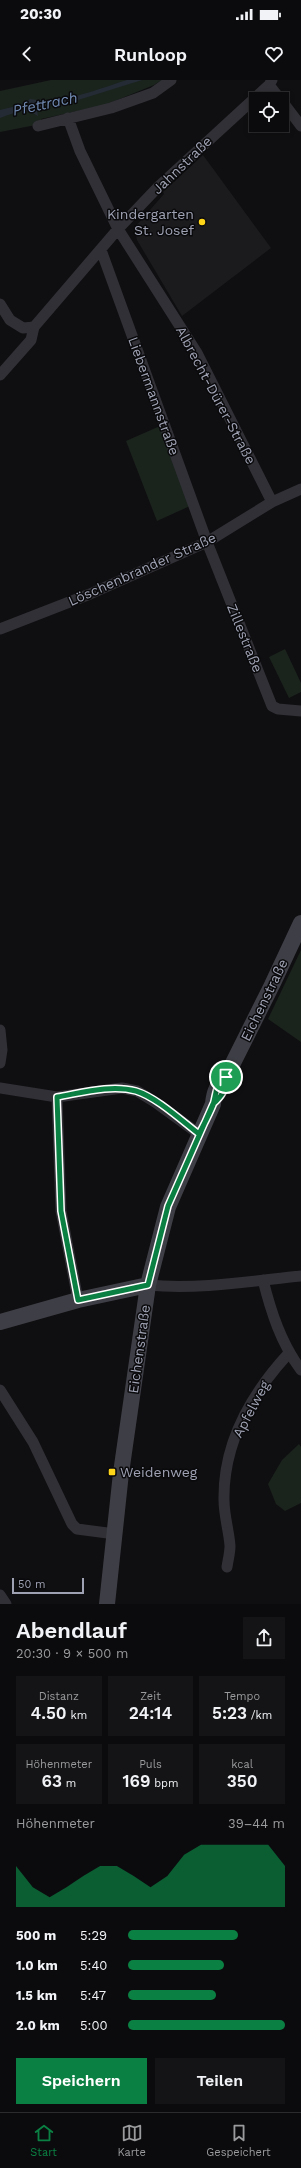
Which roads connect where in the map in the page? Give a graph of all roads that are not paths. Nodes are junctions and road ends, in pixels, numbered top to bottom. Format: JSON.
{"nodes":[{"id":1,"x":171,"y":80,"type":"edge"},
{"id":2,"x":271,"y":82,"type":"edge"},
{"id":3,"x":277,"y":92,"type":"edge"},
{"id":4,"x":289,"y":110,"type":"edge"},
{"id":5,"x":68,"y":118,"type":"junction"},
{"id":6,"x":38,"y":126,"type":"dead end"},
{"id":7,"x":301,"y":126,"type":"edge"},
{"id":8,"x":118,"y":229,"type":"junction"},
{"id":9,"x":101,"y":250,"type":"junction"},
{"id":10,"x":0,"y":304,"type":"edge"},
{"id":11,"x":34,"y":327,"type":"junction"},
{"id":12,"x":0,"y":375,"type":"edge"},
{"id":13,"x":301,"y":490,"type":"edge"},
{"id":14,"x":272,"y":502,"type":"junction"},
{"id":15,"x":207,"y":542,"type":"junction"},
{"id":16,"x":0,"y":629,"type":"edge"},
{"id":17,"x":301,"y":711,"type":"edge"},
{"id":18,"x":301,"y":923,"type":"edge"},
{"id":19,"x":0,"y":1030,"type":"edge"},
{"id":20,"x":0,"y":1062,"type":"edge"},
{"id":21,"x":0,"y":1088,"type":"edge"},
{"id":22,"x":57,"y":1097,"type":"junction"},
{"id":23,"x":199,"y":1134,"type":"junction"},
{"id":24,"x":301,"y":1276,"type":"edge"},
{"id":25,"x":263,"y":1280,"type":"junction"},
{"id":26,"x":148,"y":1285,"type":"junction"},
{"id":27,"x":78,"y":1300,"type":"junction"},
{"id":28,"x":0,"y":1322,"type":"edge"},
{"id":29,"x":289,"y":1353,"type":"junction"},
{"id":30,"x":301,"y":1370,"type":"edge"},
{"id":31,"x":0,"y":1390,"type":"edge"},
{"id":32,"x":115,"y":1534,"type":"junction"},
{"id":33,"x":227,"y":1567,"type":"dead end"},
{"id":34,"x":0,"y":1595,"type":"edge"},
{"id":35,"x":6,"y":1604,"type":"edge"},
{"id":36,"x":107,"y":1604,"type":"edge"}],
"edges":[{"from":1,"to":5,"type":"street"},
{"from":2,"to":3,"type":"street"},
{"from":2,"to":8,"type":"street","name":"Jahnstraße"},
{"from":4,"to":7,"type":"street"},
{"from":5,"to":6,"type":"street"},
{"from":5,"to":8,"type":"street","name":"Albrecht-Dürer-Straße"},
{"from":8,"to":9,"type":"street","name":"Jahnstraße"},
{"from":8,"to":14,"type":"street","name":"Albrecht-Dürer-Straße"},
{"from":9,"to":11,"type":"street","name":"Jahnstraße"},
{"from":9,"to":15,"type":"street","name":"Liebermannstraße"},
{"from":10,"to":11,"type":"street"},
{"from":11,"to":12,"type":"street"},
{"from":13,"to":14,"type":"street","name":"Löschenbrander Straße"},
{"from":14,"to":15,"type":"street","name":"Löschenbrander Straße"},
{"from":15,"to":16,"type":"street","name":"Löschenbrander Straße"},
{"from":15,"to":17,"type":"street","name":"Zillestraße"},
{"from":18,"to":23,"type":"street","name":"Eichenstraße"},
{"from":19,"to":20,"type":"street"},
{"from":21,"to":22,"type":"street"},
{"from":22,"to":23,"type":"street"},
{"from":22,"to":27,"type":"street"},
{"from":23,"to":26,"type":"street","name":"Eichenstraße"},
{"from":24,"to":25,"type":"street"},
{"from":25,"to":26,"type":"street"},
{"from":25,"to":29,"type":"street"},
{"from":26,"to":27,"type":"street"},
{"from":26,"to":32,"type":"street","name":"Eichenstraße"},
{"from":27,"to":28,"type":"street"},
{"from":29,"to":30,"type":"street"},
{"from":29,"to":33,"type":"street","name":"Apfelweg"},
{"from":31,"to":32,"type":"street"},
{"from":32,"to":36,"type":"street","name":"Eichenstraße"},
{"from":34,"to":35,"type":"street"}]}
